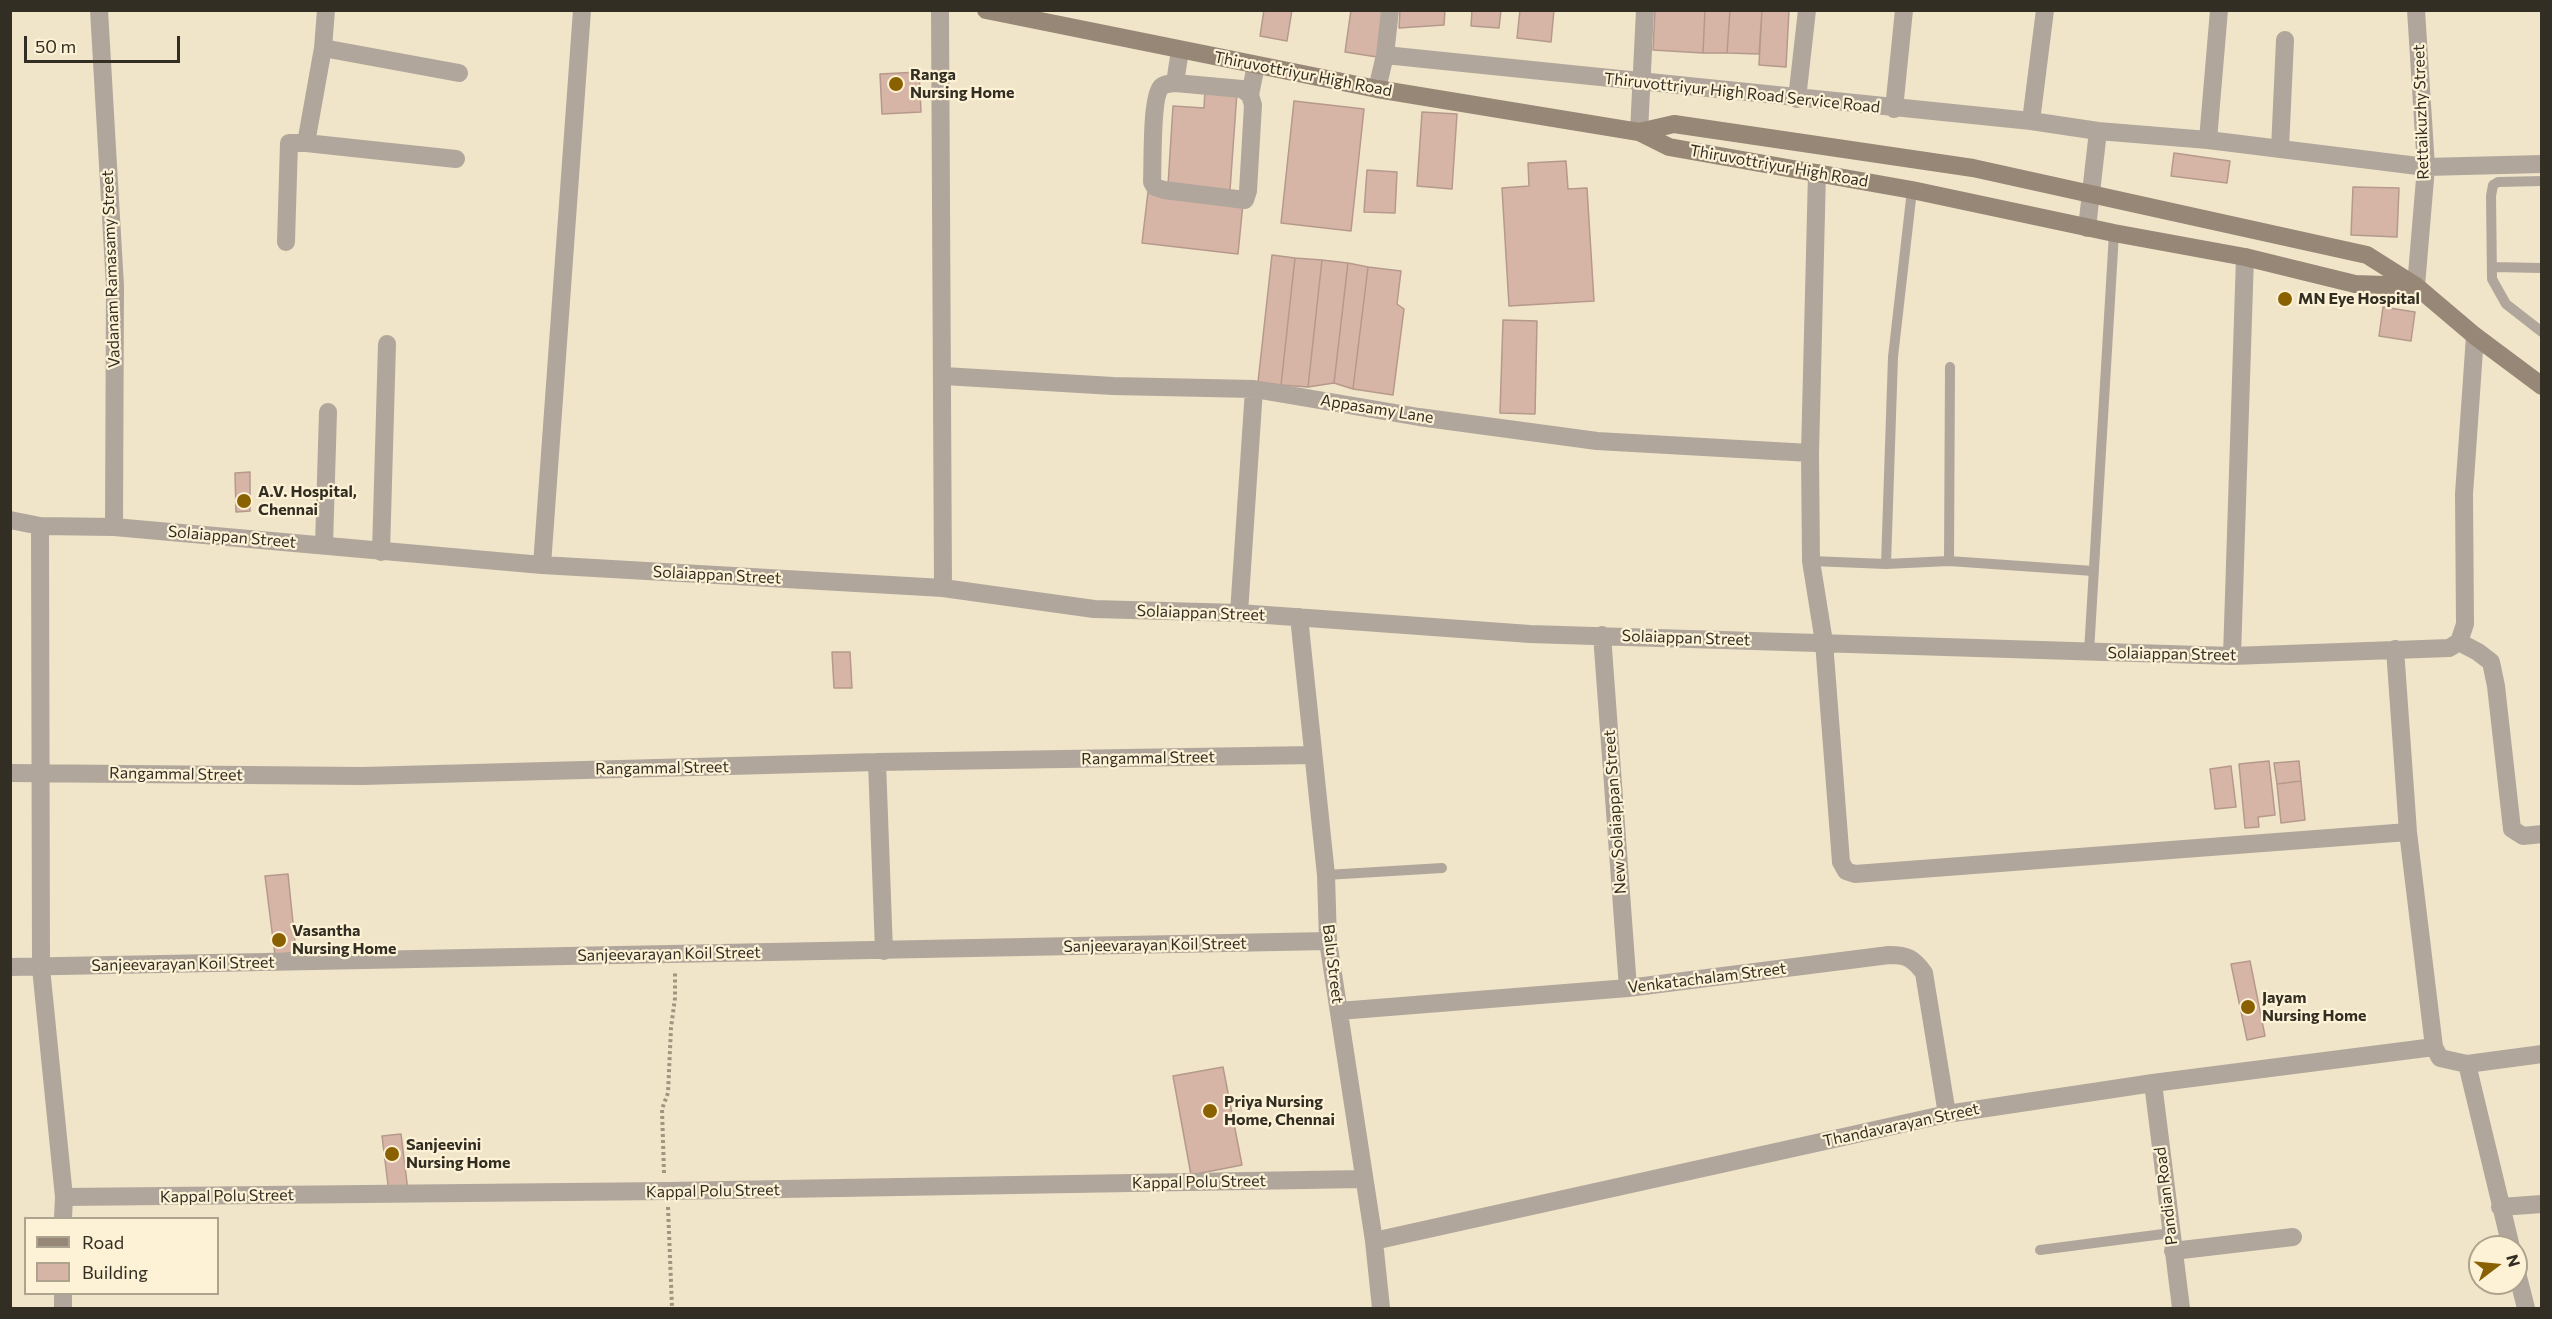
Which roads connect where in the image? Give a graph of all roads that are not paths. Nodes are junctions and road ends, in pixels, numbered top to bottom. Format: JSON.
{"nodes":[{"id":1,"x":99,"y":10,"type":"edge"},
{"id":2,"x":326,"y":10,"type":"edge"},
{"id":3,"x":582,"y":10,"type":"edge"},
{"id":4,"x":940,"y":10,"type":"edge"},
{"id":5,"x":986,"y":10,"type":"edge"},
{"id":6,"x":1390,"y":10,"type":"edge"},
{"id":7,"x":1645,"y":10,"type":"edge"},
{"id":8,"x":1807,"y":10,"type":"edge"},
{"id":9,"x":1904,"y":10,"type":"edge"},
{"id":10,"x":2045,"y":10,"type":"edge"},
{"id":11,"x":2219,"y":10,"type":"edge"},
{"id":12,"x":2416,"y":10,"type":"edge"},
{"id":13,"x":2285,"y":40,"type":"dead end"},
{"id":14,"x":323,"y":48,"type":"junction"},
{"id":15,"x":1180,"y":50,"type":"junction"},
{"id":16,"x":1385,"y":55,"type":"junction"},
{"id":17,"x":1256,"y":65,"type":"junction"},
{"id":18,"x":459,"y":73,"type":"dead end"},
{"id":19,"x":1175,"y":83,"type":"junction"},
{"id":20,"x":1640,"y":83,"type":"junction"},
{"id":21,"x":1377,"y":89,"type":"junction"},
{"id":22,"x":1250,"y":95,"type":"junction"},
{"id":23,"x":1797,"y":99,"type":"junction"},
{"id":24,"x":1894,"y":109,"type":"junction"},
{"id":25,"x":2031,"y":122,"type":"junction"},
{"id":26,"x":2098,"y":131,"type":"junction"},
{"id":27,"x":1639,"y":132,"type":"junction"},
{"id":28,"x":2208,"y":140,"type":"junction"},
{"id":29,"x":306,"y":143,"type":"junction"},
{"id":30,"x":2280,"y":149,"type":"junction"},
{"id":31,"x":456,"y":159,"type":"dead end"},
{"id":32,"x":2541,"y":164,"type":"edge"},
{"id":33,"x":2426,"y":167,"type":"junction"},
{"id":34,"x":1817,"y":173,"type":"junction"},
{"id":35,"x":2541,"y":181,"type":"edge"},
{"id":36,"x":1912,"y":190,"type":"junction"},
{"id":37,"x":2091,"y":194,"type":"junction"},
{"id":38,"x":2087,"y":228,"type":"junction"},
{"id":39,"x":2114,"y":233,"type":"junction"},
{"id":40,"x":286,"y":242,"type":"dead end"},
{"id":41,"x":2245,"y":257,"type":"junction"},
{"id":42,"x":2492,"y":267,"type":"junction"},
{"id":43,"x":2541,"y":268,"type":"edge"},
{"id":44,"x":2416,"y":286,"type":"junction"},
{"id":45,"x":2541,"y":332,"type":"edge"},
{"id":46,"x":2475,"y":336,"type":"junction"},
{"id":47,"x":387,"y":344,"type":"dead end"},
{"id":48,"x":1950,"y":367,"type":"dead end"},
{"id":49,"x":944,"y":376,"type":"junction"},
{"id":50,"x":2541,"y":386,"type":"edge"},
{"id":51,"x":1254,"y":389,"type":"junction"},
{"id":52,"x":328,"y":412,"type":"dead end"},
{"id":53,"x":1810,"y":453,"type":"junction"},
{"id":54,"x":10,"y":520,"type":"edge"},
{"id":55,"x":40,"y":525,"type":"junction"},
{"id":56,"x":114,"y":527,"type":"junction"},
{"id":57,"x":324,"y":545,"type":"junction"},
{"id":58,"x":381,"y":552,"type":"junction"},
{"id":59,"x":1811,"y":561,"type":"junction"},
{"id":60,"x":1949,"y":561,"type":"junction"},
{"id":61,"x":1886,"y":564,"type":"junction"},
{"id":62,"x":542,"y":565,"type":"junction"},
{"id":63,"x":2093,"y":571,"type":"junction"},
{"id":64,"x":944,"y":588,"type":"junction"},
{"id":65,"x":1239,"y":613,"type":"junction"},
{"id":66,"x":1299,"y":617,"type":"junction"},
{"id":67,"x":1602,"y":635,"type":"junction"},
{"id":68,"x":1824,"y":642,"type":"junction"},
{"id":69,"x":2459,"y":642,"type":"junction"},
{"id":70,"x":2394,"y":649,"type":"junction"},
{"id":71,"x":2089,"y":652,"type":"junction"},
{"id":72,"x":2232,"y":656,"type":"junction"},
{"id":73,"x":1313,"y":755,"type":"junction"},
{"id":74,"x":877,"y":762,"type":"junction"},
{"id":75,"x":40,"y":772,"type":"junction"},
{"id":76,"x":10,"y":773,"type":"edge"},
{"id":77,"x":2408,"y":832,"type":"junction"},
{"id":78,"x":2541,"y":834,"type":"edge"},
{"id":79,"x":1442,"y":868,"type":"dead end"},
{"id":80,"x":1326,"y":875,"type":"junction"},
{"id":81,"x":1328,"y":941,"type":"junction"},
{"id":82,"x":884,"y":951,"type":"junction"},
{"id":83,"x":10,"y":967,"type":"edge"},
{"id":84,"x":41,"y":968,"type":"junction"},
{"id":85,"x":1628,"y":988,"type":"junction"},
{"id":86,"x":1339,"y":1011,"type":"junction"},
{"id":87,"x":2434,"y":1047,"type":"junction"},
{"id":88,"x":2541,"y":1054,"type":"edge"},
{"id":89,"x":2467,"y":1064,"type":"junction"},
{"id":90,"x":2153,"y":1083,"type":"junction"},
{"id":91,"x":1947,"y":1114,"type":"junction"},
{"id":92,"x":1363,"y":1179,"type":"junction"},
{"id":93,"x":64,"y":1197,"type":"junction"},
{"id":94,"x":2541,"y":1203,"type":"edge"},
{"id":95,"x":2500,"y":1207,"type":"junction"},
{"id":96,"x":63,"y":1217,"type":"edge"},
{"id":97,"x":2508,"y":1235,"type":"edge"},
{"id":98,"x":2294,"y":1237,"type":"dead end"},
{"id":99,"x":1374,"y":1240,"type":"junction"},
{"id":100,"x":2172,"y":1242,"type":"junction"},
{"id":101,"x":2040,"y":1250,"type":"dead end"},
{"id":102,"x":1381,"y":1308,"type":"edge"},
{"id":103,"x":2181,"y":1308,"type":"edge"}],
"edges":[{"from":1,"to":56,"type":"street","name":"Vadanam Ramasamy Street"},
{"from":2,"to":14,"type":"street"},
{"from":3,"to":62,"type":"street"},
{"from":4,"to":49,"type":"street"},
{"from":5,"to":15,"type":"main road","name":"Thiruvottriyur High Road"},
{"from":6,"to":16,"type":"street"},
{"from":7,"to":20,"type":"street"},
{"from":8,"to":23,"type":"street"},
{"from":9,"to":24,"type":"street"},
{"from":10,"to":25,"type":"street"},
{"from":11,"to":28,"type":"street"},
{"from":12,"to":33,"type":"street","name":"Rettaikuzhy Street"},
{"from":13,"to":30,"type":"street"},
{"from":14,"to":18,"type":"street"},
{"from":14,"to":29,"type":"street"},
{"from":15,"to":17,"type":"main road","name":"Thiruvottriyur High Road"},
{"from":15,"to":19,"type":"street"},
{"from":16,"to":20,"type":"street","name":"Thiruvottriyur High Road Service Road"},
{"from":16,"to":21,"type":"street"},
{"from":17,"to":21,"type":"main road","name":"Thiruvottriyur High Road"},
{"from":17,"to":22,"type":"street"},
{"from":19,"to":22,"type":"street"},
{"from":19,"to":22,"type":"street"},
{"from":20,"to":23,"type":"street","name":"Thiruvottriyur High Road Service Road"},
{"from":20,"to":27,"type":"street"},
{"from":21,"to":27,"type":"main road","name":"Thiruvottriyur High Road"},
{"from":23,"to":24,"type":"street","name":"Thiruvottriyur High Road Service Road"},
{"from":24,"to":25,"type":"street","name":"Thiruvottriyur High Road Service Road"},
{"from":25,"to":26,"type":"street","name":"Thiruvottriyur High Road Service Road"},
{"from":26,"to":28,"type":"street","name":"Thiruvottriyur High Road Service Road"},
{"from":26,"to":37,"type":"street"},
{"from":27,"to":34,"type":"main road","name":"Thiruvottriyur High Road"},
{"from":27,"to":37,"type":"main road"},
{"from":28,"to":30,"type":"street","name":"Thiruvottriyur High Road Service Road"},
{"from":29,"to":31,"type":"street"},
{"from":29,"to":40,"type":"street"},
{"from":30,"to":33,"type":"street","name":"Thiruvottriyur High Road Service Road"},
{"from":32,"to":33,"type":"street","name":"Thiruvottriyur High Road Service Road"},
{"from":33,"to":44,"type":"street","name":"Rettaikuzhy Street"},
{"from":34,"to":36,"type":"main road","name":"Thiruvottriyur High Road"},
{"from":34,"to":53,"type":"street"},
{"from":35,"to":42,"type":"lane"},
{"from":36,"to":38,"type":"main road","name":"Thiruvottriyur High Road"},
{"from":36,"to":61,"type":"lane"},
{"from":37,"to":38,"type":"street"},
{"from":37,"to":44,"type":"main road"},
{"from":38,"to":39,"type":"main road","name":"Thiruvottriyur High Road"},
{"from":39,"to":41,"type":"main road","name":"Thiruvottriyur High Road"},
{"from":39,"to":63,"type":"lane"},
{"from":41,"to":44,"type":"main road","name":"Thiruvottriyur High Road"},
{"from":41,"to":72,"type":"street"},
{"from":42,"to":43,"type":"lane"},
{"from":42,"to":45,"type":"lane"},
{"from":44,"to":46,"type":"main road"},
{"from":46,"to":50,"type":"main road"},
{"from":46,"to":69,"type":"street"},
{"from":47,"to":58,"type":"street"},
{"from":48,"to":60,"type":"lane"},
{"from":49,"to":51,"type":"street","name":"Appasamy Lane"},
{"from":49,"to":64,"type":"street"},
{"from":51,"to":53,"type":"street","name":"Appasamy Lane"},
{"from":51,"to":65,"type":"street"},
{"from":52,"to":57,"type":"street"},
{"from":53,"to":59,"type":"street"},
{"from":54,"to":55,"type":"street","name":"Solaiappan Street"},
{"from":55,"to":56,"type":"street","name":"Solaiappan Street"},
{"from":55,"to":75,"type":"street"},
{"from":56,"to":57,"type":"street","name":"Solaiappan Street"},
{"from":57,"to":58,"type":"street","name":"Solaiappan Street"},
{"from":58,"to":62,"type":"street","name":"Solaiappan Street"},
{"from":59,"to":61,"type":"lane"},
{"from":59,"to":68,"type":"street"},
{"from":60,"to":61,"type":"lane"},
{"from":60,"to":63,"type":"lane"},
{"from":62,"to":64,"type":"street","name":"Solaiappan Street"},
{"from":63,"to":71,"type":"lane"},
{"from":64,"to":65,"type":"street","name":"Solaiappan Street"},
{"from":65,"to":66,"type":"street","name":"Solaiappan Street"},
{"from":66,"to":67,"type":"street","name":"Solaiappan Street"},
{"from":66,"to":73,"type":"street","name":"Balu Street"},
{"from":67,"to":68,"type":"street","name":"Solaiappan Street"},
{"from":67,"to":85,"type":"street","name":"New Solaiappan Street"},
{"from":68,"to":71,"type":"street","name":"Solaiappan Street"},
{"from":68,"to":77,"type":"street"},
{"from":69,"to":70,"type":"street","name":"Solaiappan Street"},
{"from":69,"to":78,"type":"street"},
{"from":70,"to":72,"type":"street","name":"Solaiappan Street"},
{"from":70,"to":77,"type":"street"},
{"from":71,"to":72,"type":"street","name":"Solaiappan Street"},
{"from":73,"to":74,"type":"street","name":"Rangammal Street"},
{"from":73,"to":80,"type":"street","name":"Balu Street"},
{"from":74,"to":75,"type":"street","name":"Rangammal Street"},
{"from":74,"to":82,"type":"street"},
{"from":75,"to":76,"type":"street","name":"Rangammal Street"},
{"from":75,"to":84,"type":"street"},
{"from":77,"to":87,"type":"street"},
{"from":79,"to":80,"type":"lane"},
{"from":80,"to":81,"type":"street","name":"Balu Street"},
{"from":81,"to":82,"type":"street","name":"Sanjeevarayan Koil Street"},
{"from":81,"to":86,"type":"street","name":"Balu Street"},
{"from":82,"to":84,"type":"street","name":"Sanjeevarayan Koil Street"},
{"from":83,"to":84,"type":"street","name":"Sanjeevarayan Koil Street"},
{"from":84,"to":93,"type":"street"},
{"from":85,"to":86,"type":"street","name":"Venkatachalam Street"},
{"from":85,"to":91,"type":"street","name":"Venkatachalam Street"},
{"from":86,"to":92,"type":"street","name":"Balu Street"},
{"from":87,"to":89,"type":"street"},
{"from":87,"to":90,"type":"street","name":"Thandavarayan Street"},
{"from":88,"to":89,"type":"street"},
{"from":89,"to":95,"type":"street"},
{"from":90,"to":91,"type":"street","name":"Thandavarayan Street"},
{"from":90,"to":100,"type":"street","name":"Pandian Road"},
{"from":91,"to":99,"type":"street","name":"Thandavarayan Street"},
{"from":92,"to":93,"type":"street","name":"Kappal Polu Street"},
{"from":92,"to":99,"type":"street","name":"Balu Street"},
{"from":93,"to":96,"type":"street"},
{"from":94,"to":95,"type":"street"},
{"from":95,"to":97,"type":"street"},
{"from":98,"to":100,"type":"street"},
{"from":99,"to":102,"type":"street","name":"Balu Street"},
{"from":100,"to":101,"type":"lane"},
{"from":100,"to":103,"type":"street","name":"Pandian Road"}]}
